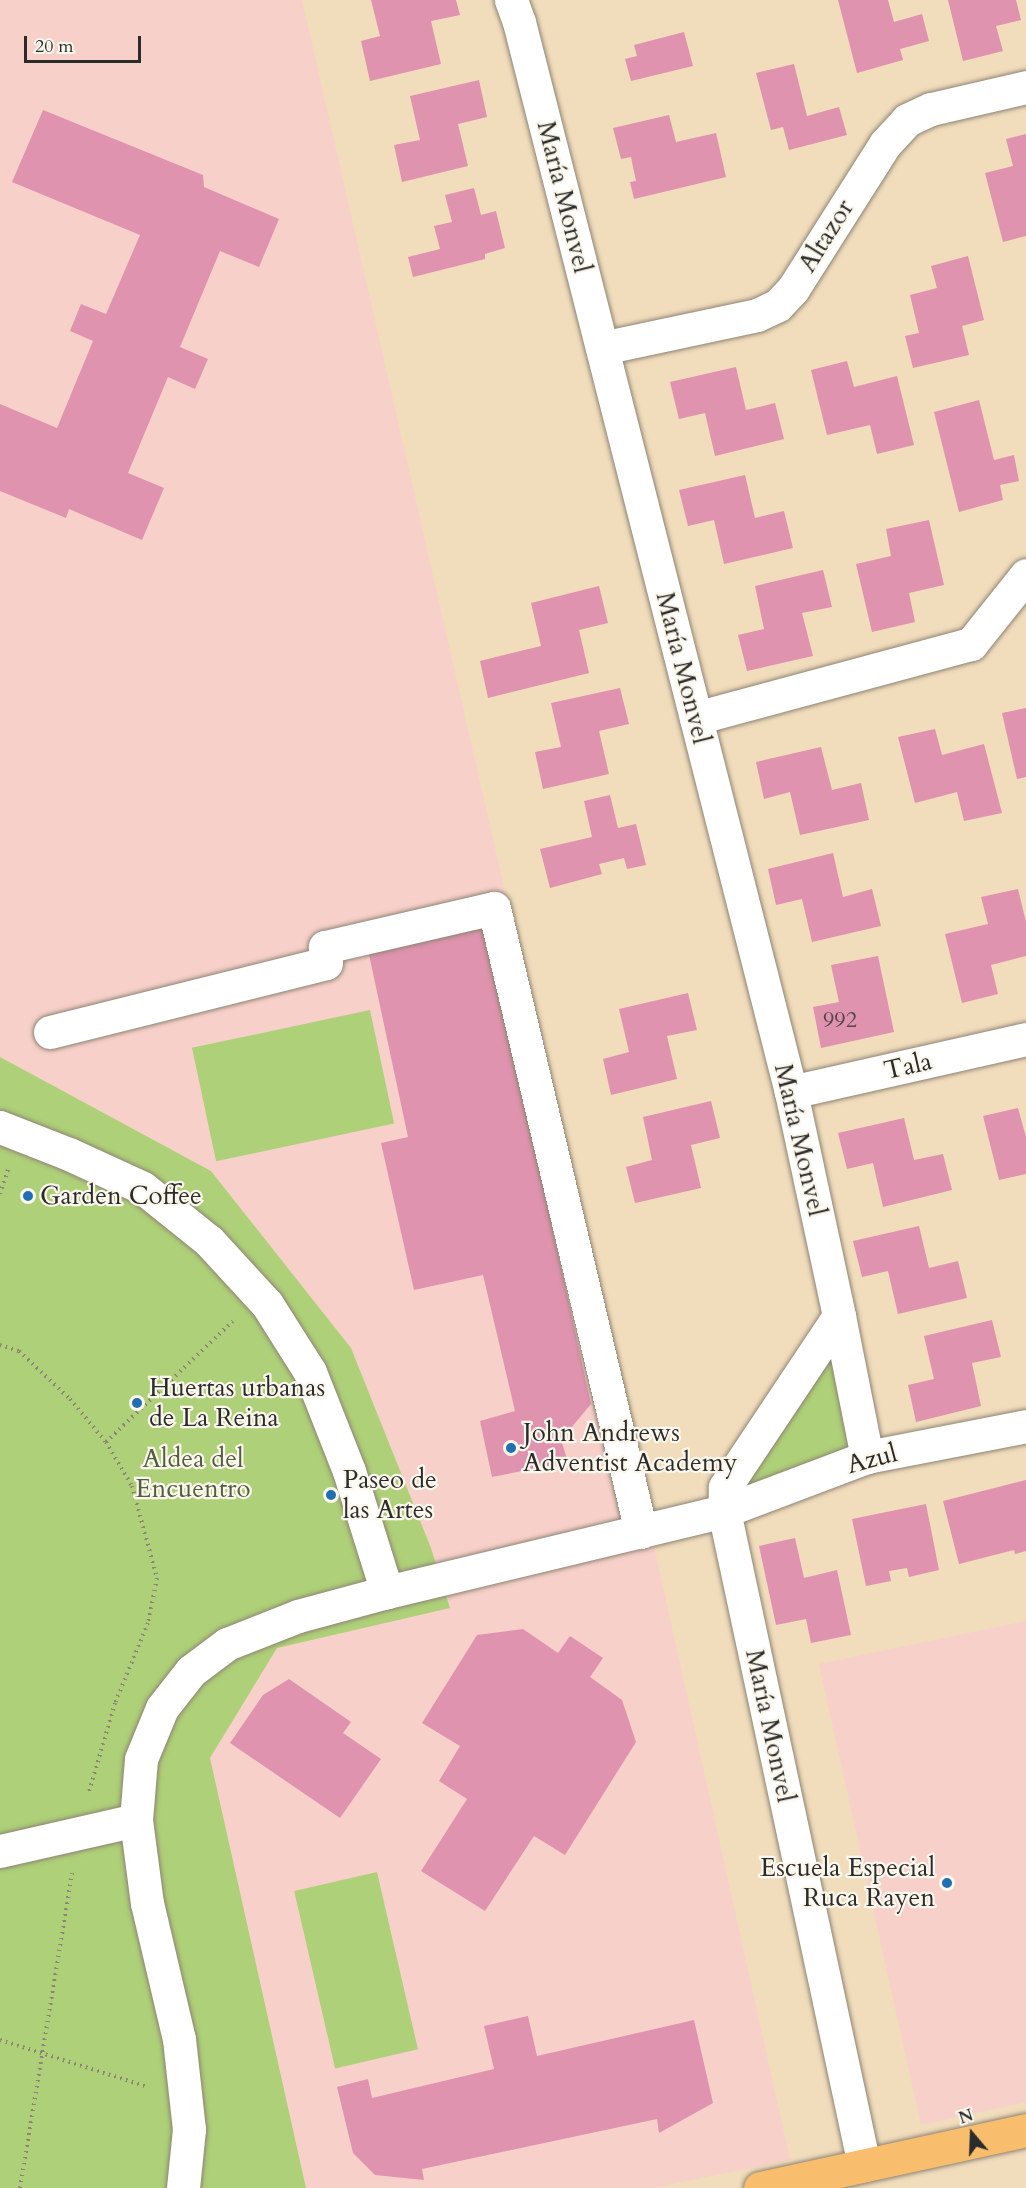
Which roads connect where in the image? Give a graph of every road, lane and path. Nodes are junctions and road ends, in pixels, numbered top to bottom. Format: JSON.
{"nodes":[{"id":1,"x":516,"y":7,"type":"edge"},
{"id":2,"x":1026,"y":87,"type":"edge"},
{"id":3,"x":602,"y":348,"type":"junction"},
{"id":4,"x":1026,"y":575,"type":"edge"},
{"id":5,"x":696,"y":718,"type":"junction"},
{"id":6,"x":50,"y":1032,"type":"dead end"},
{"id":7,"x":1026,"y":1039,"type":"edge"},
{"id":8,"x":791,"y":1092,"type":"junction"},
{"id":9,"x":0,"y":1127,"type":"edge"},
{"id":10,"x":260,"y":1295,"type":"junction"},
{"id":11,"x":838,"y":1316,"type":"junction"},
{"id":12,"x":0,"y":1345,"type":"edge"},
{"id":13,"x":1026,"y":1426,"type":"edge"},
{"id":14,"x":106,"y":1442,"type":"junction"},
{"id":15,"x":867,"y":1457,"type":"junction"},
{"id":16,"x":724,"y":1512,"type":"junction"},
{"id":17,"x":641,"y":1532,"type":"junction"},
{"id":18,"x":387,"y":1592,"type":"junction"},
{"id":19,"x":136,"y":1820,"type":"junction"},
{"id":20,"x":78,"y":1833,"type":"junction"},
{"id":21,"x":0,"y":1851,"type":"edge"},
{"id":22,"x":0,"y":2040,"type":"edge"},
{"id":23,"x":40,"y":2053,"type":"junction"},
{"id":24,"x":186,"y":2098,"type":"junction"},
{"id":25,"x":1026,"y":2130,"type":"edge"},
{"id":26,"x":865,"y":2176,"type":"edge"},
{"id":27,"x":20,"y":2188,"type":"edge"},
{"id":28,"x":183,"y":2188,"type":"edge"},
{"id":29,"x":760,"y":2188,"type":"edge"}],
"edges":[{"from":1,"to":3,"type":"street","name":"María Monvel"},
{"from":2,"to":3,"type":"street","name":"Altazor"},
{"from":3,"to":5,"type":"street","name":"María Monvel"},
{"from":4,"to":5,"type":"street"},
{"from":5,"to":8,"type":"street","name":"María Monvel"},
{"from":6,"to":17,"type":"street"},
{"from":7,"to":8,"type":"street","name":"Tala"},
{"from":8,"to":11,"type":"street","name":"María Monvel"},
{"from":9,"to":10,"type":"street"},
{"from":10,"to":14,"type":"path"},
{"from":10,"to":18,"type":"street"},
{"from":11,"to":15,"type":"street","name":"María Monvel"},
{"from":11,"to":16,"type":"street","name":"María Monvel"},
{"from":12,"to":14,"type":"path"},
{"from":13,"to":15,"type":"street","name":"Azul"},
{"from":14,"to":20,"type":"path"},
{"from":15,"to":16,"type":"street","name":"Azul"},
{"from":16,"to":17,"type":"street","name":"Azul"},
{"from":16,"to":26,"type":"street","name":"María Monvel"},
{"from":17,"to":18,"type":"street","name":"Azul"},
{"from":18,"to":19,"type":"street","name":"Azul"},
{"from":19,"to":20,"type":"street"},
{"from":19,"to":24,"type":"street","name":"Azul"},
{"from":20,"to":21,"type":"street"},
{"from":20,"to":23,"type":"path"},
{"from":22,"to":23,"type":"path"},
{"from":23,"to":24,"type":"path"},
{"from":23,"to":27,"type":"path"},
{"from":24,"to":28,"type":"street","name":"Azul"},
{"from":25,"to":26,"type":"main road"},
{"from":26,"to":29,"type":"main road"}]}
